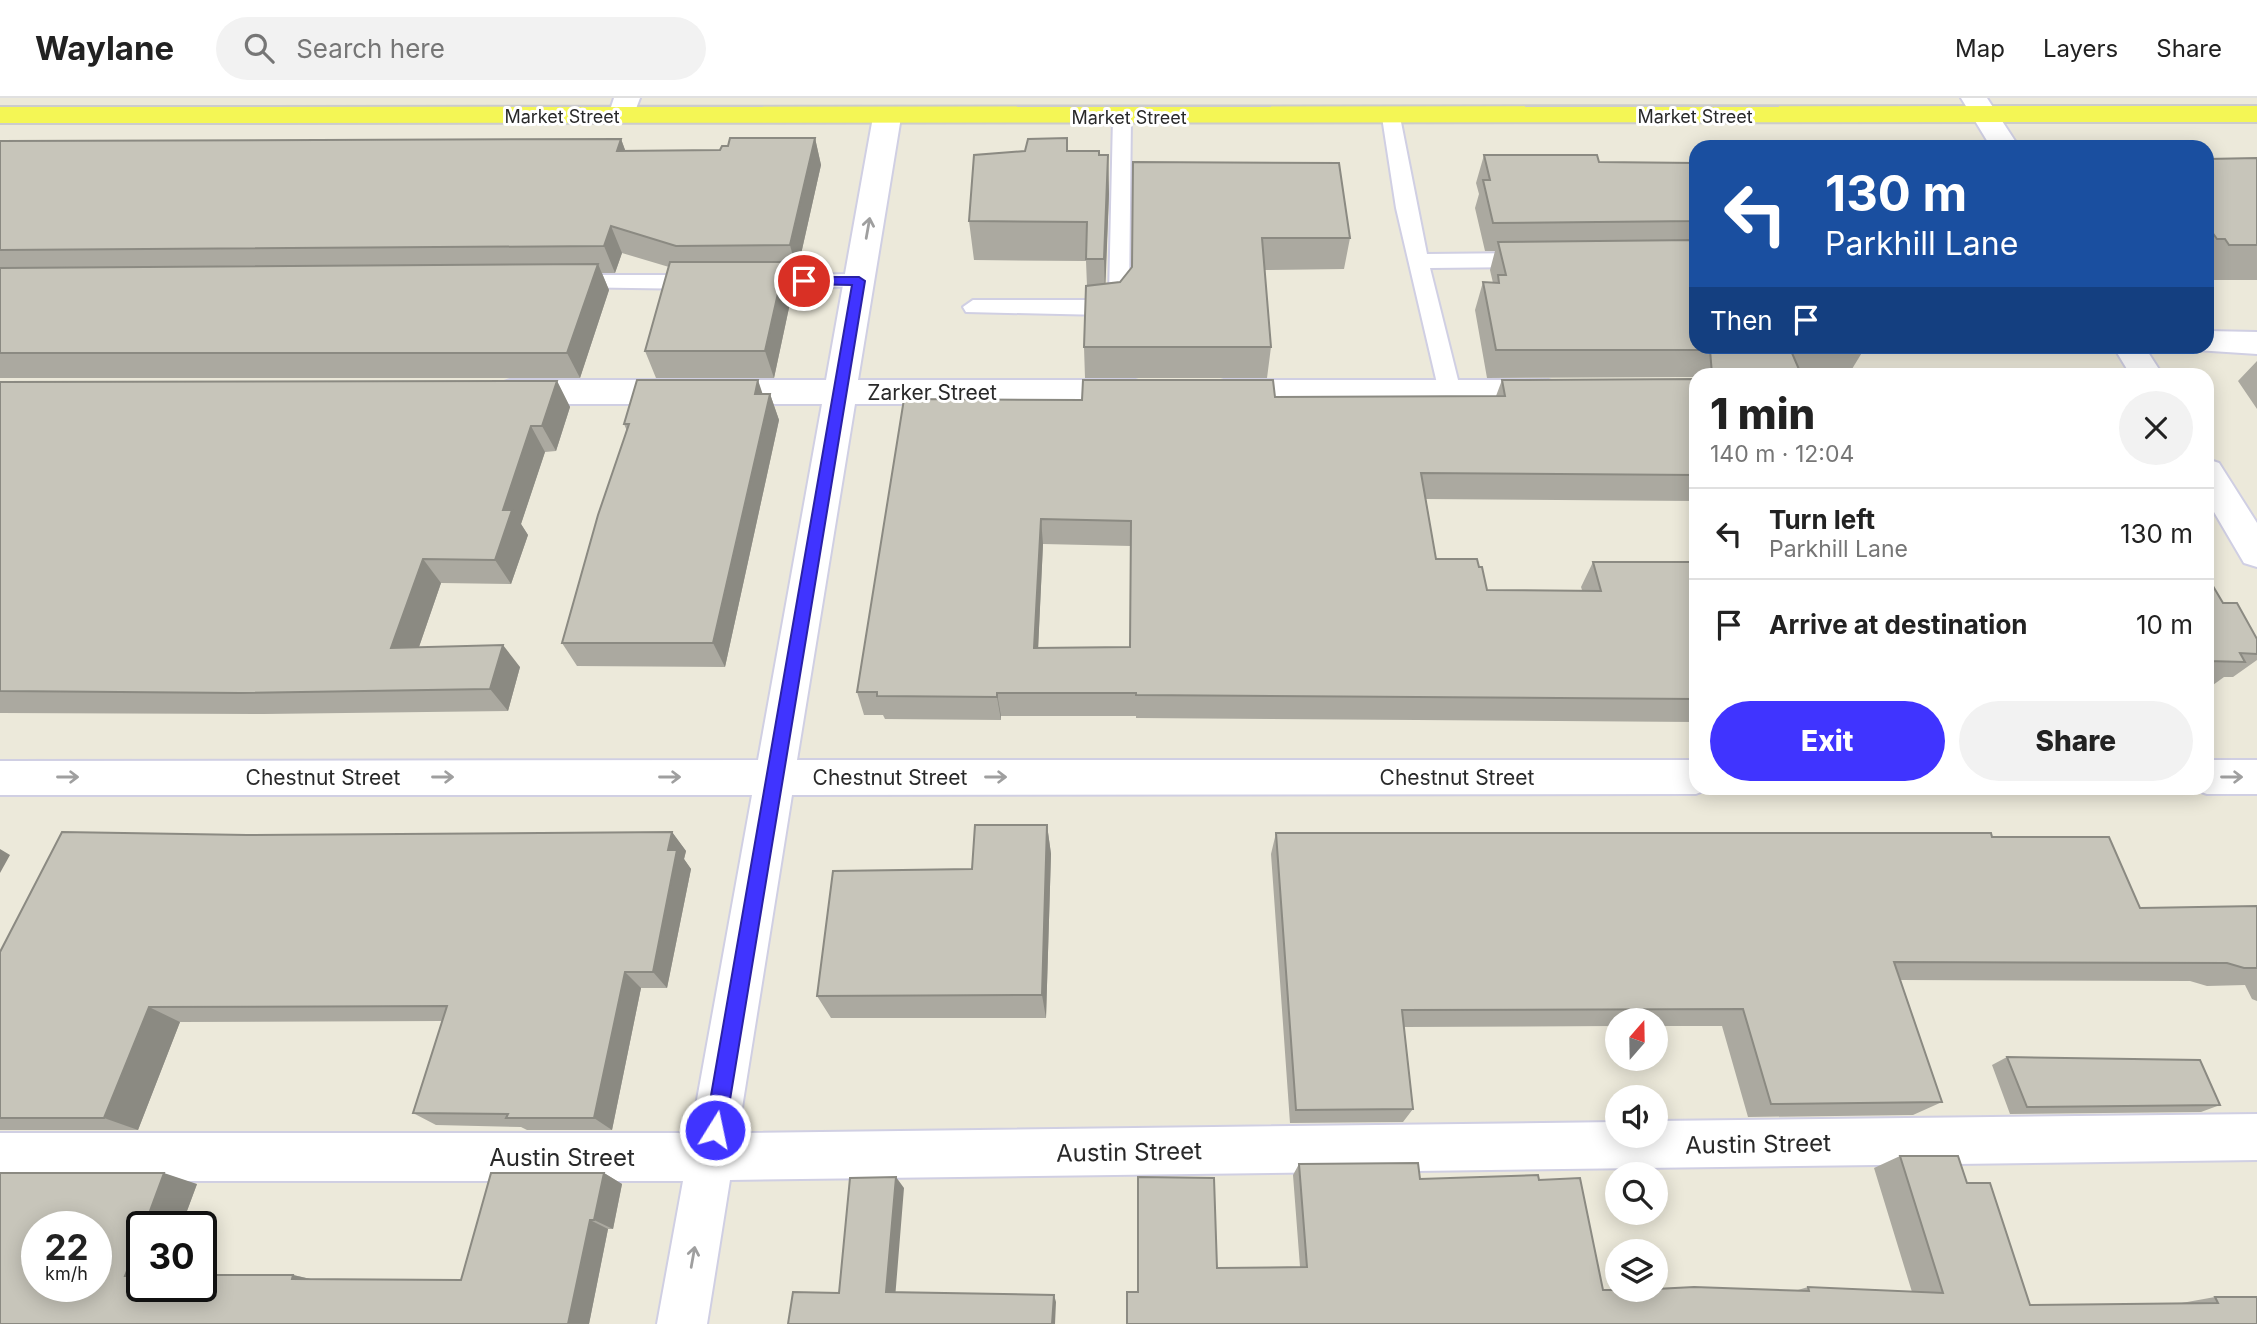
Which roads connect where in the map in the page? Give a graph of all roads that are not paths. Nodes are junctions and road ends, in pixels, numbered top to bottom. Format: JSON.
{"nodes":[{"id":1,"x":2096,"y":98,"type":"edge"},
{"id":2,"x":624,"y":107,"type":"edge"},
{"id":3,"x":1980,"y":107,"type":"edge"},
{"id":4,"x":2257,"y":114,"type":"edge"},
{"id":5,"x":2140,"y":115,"type":"junction"},
{"id":6,"x":0,"y":116,"type":"edge"},
{"id":7,"x":887,"y":117,"type":"junction"},
{"id":8,"x":1122,"y":117,"type":"junction"},
{"id":9,"x":1391,"y":117,"type":"junction"},
{"id":10,"x":2001,"y":140,"type":"edge"},
{"id":11,"x":1544,"y":260,"type":"edge"},
{"id":12,"x":1419,"y":261,"type":"junction"},
{"id":13,"x":859,"y":281,"type":"junction"},
{"id":14,"x":554,"y":283,"type":"edge"},
{"id":15,"x":973,"y":307,"type":"dead end"},
{"id":16,"x":2214,"y":342,"type":"edge"},
{"id":17,"x":2257,"y":342,"type":"edge"},
{"id":18,"x":482,"y":392,"type":"edge"},
{"id":19,"x":840,"y":392,"type":"junction"},
{"id":20,"x":1159,"y":392,"type":"edge"},
{"id":21,"x":1201,"y":392,"type":"edge"},
{"id":22,"x":1450,"y":392,"type":"junction"},
{"id":23,"x":1573,"y":392,"type":"edge"},
{"id":24,"x":2214,"y":483,"type":"edge"},
{"id":25,"x":2257,"y":553,"type":"edge"},
{"id":26,"x":775,"y":777,"type":"junction"},
{"id":27,"x":1689,"y":777,"type":"edge"},
{"id":28,"x":2214,"y":777,"type":"edge"},
{"id":29,"x":2257,"y":777,"type":"edge"},
{"id":30,"x":0,"y":778,"type":"edge"},
{"id":31,"x":2257,"y":1137,"type":"edge"},
{"id":32,"x":0,"y":1157,"type":"edge"},
{"id":33,"x":710,"y":1157,"type":"junction"},
{"id":34,"x":682,"y":1324,"type":"edge"}],
"edges":[{"from":1,"to":5,"type":"main road"},
{"from":2,"to":6,"type":"main road","name":"Market Street"},
{"from":2,"to":7,"type":"main road","name":"Market Street"},
{"from":3,"to":5,"type":"main road","name":"Market Street"},
{"from":3,"to":9,"type":"main road","name":"Market Street"},
{"from":3,"to":10,"type":"street"},
{"from":4,"to":5,"type":"main road","name":"Market Street"},
{"from":7,"to":8,"type":"main road","name":"Market Street"},
{"from":13,"to":7,"type":"street","one_way":true},
{"from":8,"to":9,"type":"main road","name":"Market Street"},
{"from":8,"to":15,"type":"lane"},
{"from":9,"to":12,"type":"lane"},
{"from":11,"to":12,"type":"lane"},
{"from":12,"to":22,"type":"lane"},
{"from":13,"to":14,"type":"lane"},
{"from":13,"to":19,"type":"street"},
{"from":16,"to":17,"type":"street"},
{"from":18,"to":19,"type":"street","name":"Zarker Street"},
{"from":19,"to":20,"type":"street","name":"Zarker Street"},
{"from":19,"to":26,"type":"street"},
{"from":21,"to":22,"type":"street"},
{"from":22,"to":23,"type":"street"},
{"from":24,"to":25,"type":"street"},
{"from":26,"to":27,"type":"street","name":"Chestnut Street","one_way":true},
{"from":30,"to":26,"type":"street","name":"Chestnut Street","one_way":true},
{"from":26,"to":33,"type":"street"},
{"from":28,"to":29,"type":"street","one_way":true},
{"from":31,"to":33,"type":"street","name":"Austin Street"},
{"from":32,"to":33,"type":"street","name":"Austin Street"},
{"from":34,"to":33,"type":"street","one_way":true}]}
